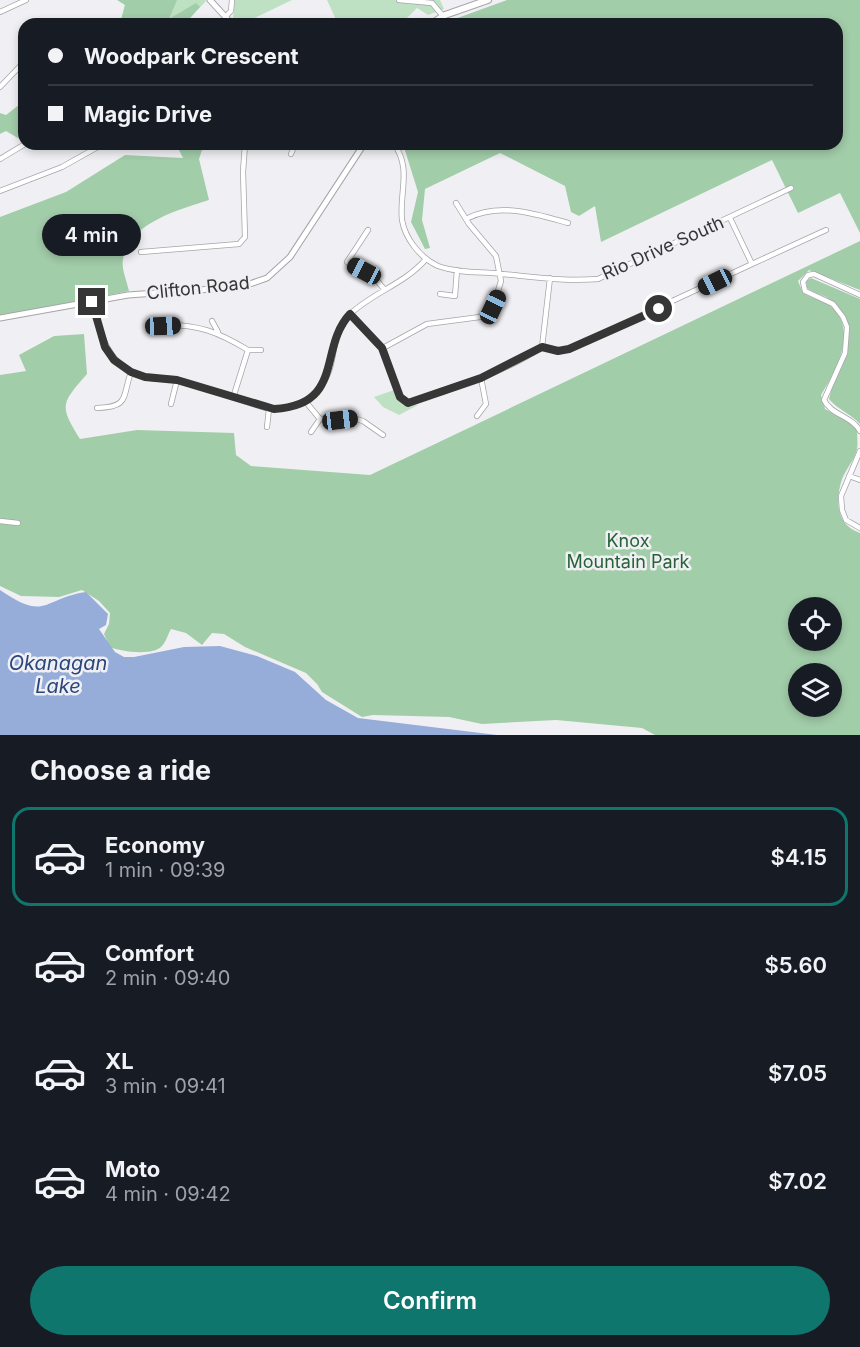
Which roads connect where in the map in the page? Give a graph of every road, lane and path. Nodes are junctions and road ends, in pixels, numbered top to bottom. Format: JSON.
{"nodes":[{"id":1,"x":26,"y":0,"type":"edge"},
{"id":2,"x":210,"y":0,"type":"edge"},
{"id":3,"x":232,"y":0,"type":"edge"},
{"id":4,"x":399,"y":0,"type":"edge"},
{"id":5,"x":464,"y":0,"type":"edge"},
{"id":6,"x":488,"y":0,"type":"edge"},
{"id":7,"x":468,"y":7,"type":"junction"},
{"id":8,"x":0,"y":12,"type":"edge"},
{"id":9,"x":226,"y":16,"type":"joint"},
{"id":10,"x":443,"y":16,"type":"junction"},
{"id":11,"x":440,"y":18,"type":"edge"},
{"id":12,"x":18,"y":68,"type":"edge"},
{"id":13,"x":0,"y":87,"type":"edge"},
{"id":14,"x":18,"y":148,"type":"edge"},
{"id":15,"x":93,"y":150,"type":"edge"},
{"id":16,"x":245,"y":150,"type":"edge"},
{"id":17,"x":293,"y":150,"type":"edge"},
{"id":18,"x":360,"y":150,"type":"edge"},
{"id":19,"x":397,"y":150,"type":"edge"},
{"id":20,"x":291,"y":154,"type":"dead end"},
{"id":21,"x":0,"y":159,"type":"edge"},
{"id":22,"x":790,"y":188,"type":"dead end"},
{"id":23,"x":0,"y":191,"type":"edge"},
{"id":24,"x":456,"y":202,"type":"dead end"},
{"id":25,"x":730,"y":218,"type":"junction"},
{"id":26,"x":468,"y":219,"type":"junction"},
{"id":27,"x":568,"y":223,"type":"dead end"},
{"id":28,"x":368,"y":230,"type":"dead end"},
{"id":29,"x":825,"y":230,"type":"dead end"},
{"id":30,"x":141,"y":252,"type":"dead end"},
{"id":31,"x":426,"y":259,"type":"junction"},
{"id":32,"x":752,"y":264,"type":"junction"},
{"id":33,"x":457,"y":270,"type":"junction"},
{"id":34,"x":500,"y":274,"type":"junction"},
{"id":35,"x":550,"y":279,"type":"junction"},
{"id":36,"x":384,"y":289,"type":"junction"},
{"id":37,"x":440,"y":294,"type":"dead end"},
{"id":38,"x":860,"y":295,"type":"edge"},
{"id":39,"x":92,"y":302,"type":"junction"},
{"id":40,"x":350,"y":314,"type":"junction"},
{"id":41,"x":0,"y":318,"type":"edge"},
{"id":42,"x":212,"y":321,"type":"dead end"},
{"id":43,"x":163,"y":326,"type":"dead end"},
{"id":44,"x":218,"y":332,"type":"junction"},
{"id":45,"x":542,"y":347,"type":"junction"},
{"id":46,"x":382,"y":348,"type":"junction"},
{"id":47,"x":248,"y":350,"type":"junction"},
{"id":48,"x":261,"y":350,"type":"dead end"},
{"id":49,"x":131,"y":372,"type":"junction"},
{"id":50,"x":481,"y":378,"type":"junction"},
{"id":51,"x":177,"y":380,"type":"junction"},
{"id":52,"x":233,"y":398,"type":"junction"},
{"id":53,"x":304,"y":401,"type":"junction"},
{"id":54,"x":171,"y":404,"type":"dead end"},
{"id":55,"x":97,"y":408,"type":"dead end"},
{"id":56,"x":269,"y":409,"type":"junction"},
{"id":57,"x":477,"y":416,"type":"dead end"},
{"id":58,"x":320,"y":419,"type":"junction"},
{"id":59,"x":267,"y":427,"type":"dead end"},
{"id":60,"x":860,"y":431,"type":"edge"},
{"id":61,"x":311,"y":432,"type":"dead end"},
{"id":62,"x":382,"y":435,"type":"dead end"},
{"id":63,"x":860,"y":451,"type":"edge"},
{"id":64,"x":849,"y":476,"type":"junction"},
{"id":65,"x":860,"y":480,"type":"edge"},
{"id":66,"x":0,"y":521,"type":"edge"},
{"id":67,"x":18,"y":523,"type":"dead end"},
{"id":68,"x":860,"y":528,"type":"edge"}],
"edges":[{"from":1,"to":8,"type":"street"},
{"from":2,"to":9,"type":"street"},
{"from":3,"to":9,"type":"street"},
{"from":4,"to":10,"type":"street"},
{"from":5,"to":7,"type":"street"},
{"from":6,"to":7,"type":"main road"},
{"from":7,"to":10,"type":"main road"},
{"from":10,"to":11,"type":"main road"},
{"from":12,"to":13,"type":"street"},
{"from":14,"to":21,"type":"street"},
{"from":15,"to":23,"type":"street"},
{"from":16,"to":30,"type":"street"},
{"from":17,"to":20,"type":"street"},
{"from":18,"to":39,"type":"street","name":"Clifton Road"},
{"from":19,"to":31,"type":"street"},
{"from":22,"to":25,"type":"street","name":"Rio Drive South"},
{"from":24,"to":26,"type":"street"},
{"from":25,"to":32,"type":"street"},
{"from":25,"to":35,"type":"street","name":"Rio Drive South"},
{"from":26,"to":27,"type":"street"},
{"from":26,"to":34,"type":"street"},
{"from":28,"to":36,"type":"street"},
{"from":29,"to":32,"type":"street"},
{"from":31,"to":33,"type":"street","name":"Rio Drive South"},
{"from":31,"to":36,"type":"street"},
{"from":32,"to":45,"type":"street"},
{"from":33,"to":34,"type":"street","name":"Rio Drive South"},
{"from":33,"to":37,"type":"street"},
{"from":34,"to":35,"type":"street","name":"Rio Drive South"},
{"from":34,"to":46,"type":"street"},
{"from":35,"to":45,"type":"street"},
{"from":36,"to":40,"type":"street"},
{"from":38,"to":60,"type":"street"},
{"from":39,"to":41,"type":"street","name":"Clifton Road"},
{"from":39,"to":49,"type":"street"},
{"from":40,"to":46,"type":"street"},
{"from":40,"to":53,"type":"street"},
{"from":42,"to":44,"type":"street"},
{"from":43,"to":44,"type":"street"},
{"from":44,"to":47,"type":"street"},
{"from":45,"to":50,"type":"street"},
{"from":46,"to":50,"type":"street"},
{"from":47,"to":48,"type":"street"},
{"from":47,"to":52,"type":"street"},
{"from":49,"to":51,"type":"street"},
{"from":49,"to":55,"type":"street"},
{"from":50,"to":57,"type":"street"},
{"from":51,"to":52,"type":"street"},
{"from":51,"to":54,"type":"street"},
{"from":52,"to":56,"type":"street"},
{"from":53,"to":56,"type":"street"},
{"from":53,"to":58,"type":"street"},
{"from":56,"to":59,"type":"street"},
{"from":58,"to":61,"type":"street"},
{"from":58,"to":62,"type":"street"},
{"from":63,"to":64,"type":"street"},
{"from":64,"to":65,"type":"street"},
{"from":64,"to":68,"type":"street"},
{"from":66,"to":67,"type":"street"}]}
